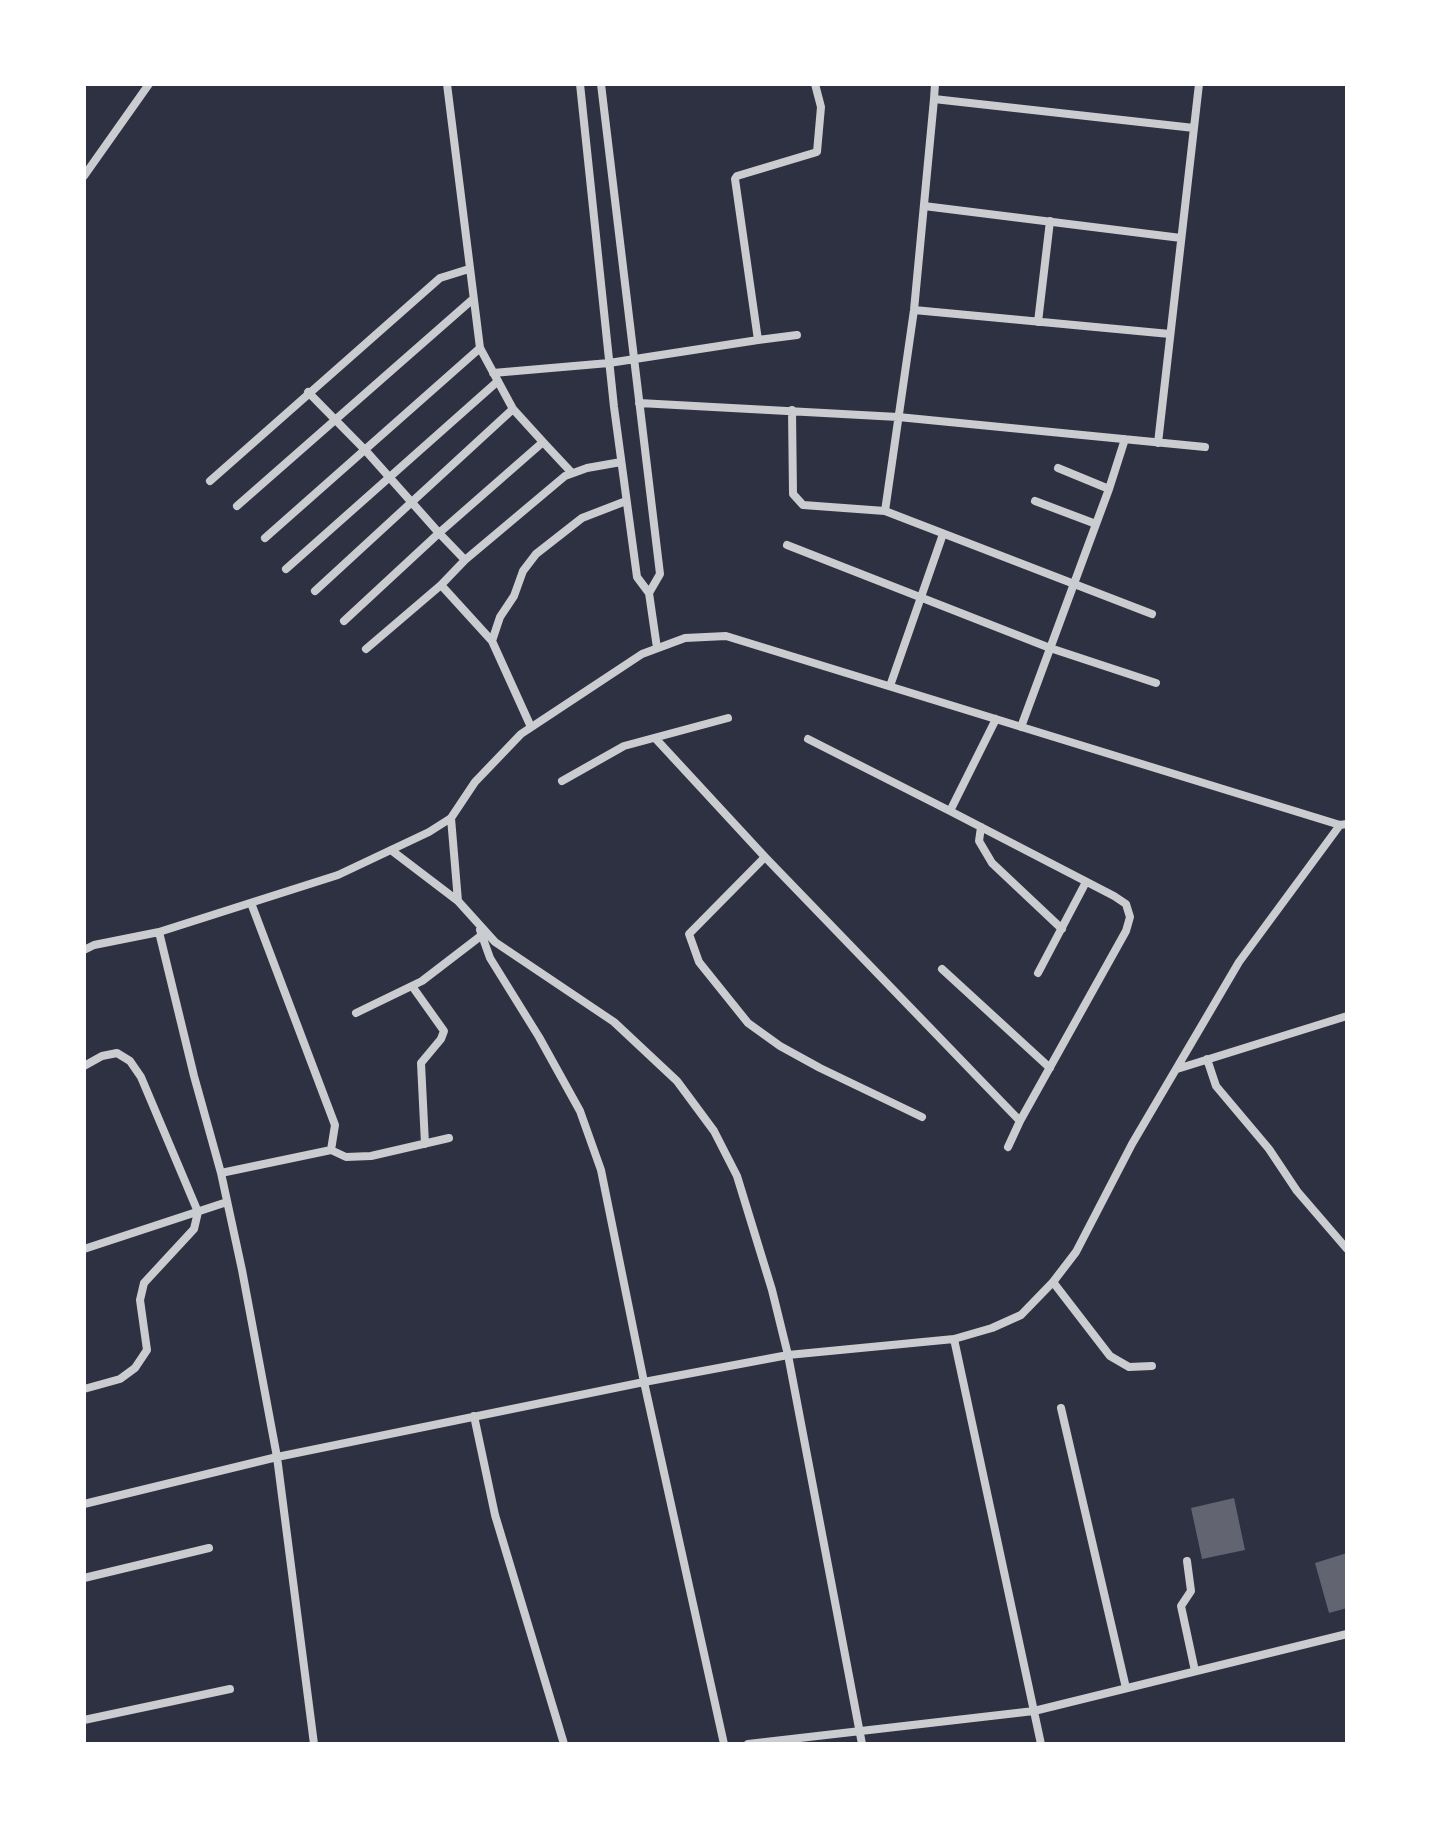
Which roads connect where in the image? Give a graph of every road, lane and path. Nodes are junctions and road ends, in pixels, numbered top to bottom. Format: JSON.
{"nodes":[{"id":1,"x":149,"y":84,"type":"edge"},
{"id":2,"x":447,"y":84,"type":"edge"},
{"id":3,"x":580,"y":84,"type":"edge"},
{"id":4,"x":601,"y":84,"type":"edge"},
{"id":5,"x":815,"y":84,"type":"edge"},
{"id":6,"x":935,"y":84,"type":"edge"},
{"id":7,"x":1199,"y":84,"type":"edge"},
{"id":8,"x":934,"y":99,"type":"junction"},
{"id":9,"x":1194,"y":128,"type":"junction"},
{"id":10,"x":84,"y":176,"type":"edge"},
{"id":11,"x":924,"y":206,"type":"junction"},
{"id":12,"x":1050,"y":221,"type":"junction"},
{"id":13,"x":1181,"y":238,"type":"junction"},
{"id":14,"x":469,"y":269,"type":"junction"},
{"id":15,"x":473,"y":299,"type":"junction"},
{"id":16,"x":914,"y":310,"type":"junction"},
{"id":17,"x":1038,"y":322,"type":"junction"},
{"id":18,"x":1170,"y":334,"type":"junction"},
{"id":19,"x":797,"y":335,"type":"dead end"},
{"id":20,"x":758,"y":340,"type":"junction"},
{"id":21,"x":480,"y":348,"type":"junction"},
{"id":22,"x":633,"y":359,"type":"junction"},
{"id":23,"x":609,"y":363,"type":"junction"},
{"id":24,"x":496,"y":377,"type":"junction"},
{"id":25,"x":308,"y":392,"type":"junction"},
{"id":26,"x":639,"y":403,"type":"junction"},
{"id":27,"x":513,"y":409,"type":"junction"},
{"id":28,"x":792,"y":410,"type":"junction"},
{"id":29,"x":898,"y":417,"type":"junction"},
{"id":30,"x":336,"y":420,"type":"junction"},
{"id":31,"x":1125,"y":439,"type":"junction"},
{"id":32,"x":543,"y":442,"type":"junction"},
{"id":33,"x":1158,"y":443,"type":"junction"},
{"id":34,"x":1205,"y":447,"type":"dead end"},
{"id":35,"x":366,"y":451,"type":"junction"},
{"id":36,"x":621,"y":462,"type":"junction"},
{"id":37,"x":1058,"y":468,"type":"dead end"},
{"id":38,"x":572,"y":473,"type":"junction"},
{"id":39,"x":388,"y":476,"type":"junction"},
{"id":40,"x":210,"y":481,"type":"dead end"},
{"id":41,"x":1109,"y":489,"type":"junction"},
{"id":42,"x":626,"y":501,"type":"junction"},
{"id":43,"x":1035,"y":501,"type":"dead end"},
{"id":44,"x":412,"y":502,"type":"junction"},
{"id":45,"x":237,"y":506,"type":"dead end"},
{"id":46,"x":885,"y":511,"type":"junction"},
{"id":47,"x":1096,"y":524,"type":"junction"},
{"id":48,"x":439,"y":533,"type":"junction"},
{"id":49,"x":943,"y":534,"type":"junction"},
{"id":50,"x":265,"y":538,"type":"dead end"},
{"id":51,"x":787,"y":545,"type":"dead end"},
{"id":52,"x":465,"y":560,"type":"junction"},
{"id":53,"x":286,"y":569,"type":"dead end"},
{"id":54,"x":441,"y":585,"type":"junction"},
{"id":55,"x":1074,"y":585,"type":"junction"},
{"id":56,"x":315,"y":591,"type":"dead end"},
{"id":57,"x":649,"y":593,"type":"junction"},
{"id":58,"x":920,"y":597,"type":"junction"},
{"id":59,"x":1152,"y":614,"type":"dead end"},
{"id":60,"x":344,"y":621,"type":"dead end"},
{"id":61,"x":492,"y":641,"type":"junction"},
{"id":62,"x":657,"y":648,"type":"junction"},
{"id":63,"x":1050,"y":648,"type":"junction"},
{"id":64,"x":366,"y":649,"type":"dead end"},
{"id":65,"x":1156,"y":683,"type":"dead end"},
{"id":66,"x":890,"y":686,"type":"junction"},
{"id":67,"x":728,"y":718,"type":"dead end"},
{"id":68,"x":996,"y":719,"type":"junction"},
{"id":69,"x":531,"y":727,"type":"junction"},
{"id":70,"x":1021,"y":727,"type":"junction"},
{"id":71,"x":655,"y":738,"type":"junction"},
{"id":72,"x":808,"y":739,"type":"dead end"},
{"id":73,"x":562,"y":781,"type":"dead end"},
{"id":74,"x":950,"y":811,"type":"junction"},
{"id":75,"x":451,"y":818,"type":"junction"},
{"id":76,"x":1344,"y":824,"type":"edge"},
{"id":77,"x":981,"y":827,"type":"junction"},
{"id":78,"x":391,"y":850,"type":"junction"},
{"id":79,"x":765,"y":857,"type":"junction"},
{"id":80,"x":1086,"y":882,"type":"junction"},
{"id":81,"x":458,"y":901,"type":"junction"},
{"id":82,"x":251,"y":903,"type":"junction"},
{"id":83,"x":478,"y":925,"type":"junction"},
{"id":84,"x":1062,"y":929,"type":"junction"},
{"id":85,"x":159,"y":932,"type":"junction"},
{"id":86,"x":482,"y":935,"type":"junction"},
{"id":87,"x":84,"y":941,"type":"edge"},
{"id":88,"x":94,"y":945,"type":"junction"},
{"id":89,"x":84,"y":950,"type":"edge"},
{"id":90,"x":942,"y":969,"type":"dead end"},
{"id":91,"x":1038,"y":973,"type":"dead end"},
{"id":92,"x":412,"y":986,"type":"junction"},
{"id":93,"x":356,"y":1013,"type":"dead end"},
{"id":94,"x":1347,"y":1016,"type":"edge"},
{"id":95,"x":1207,"y":1059,"type":"junction"},
{"id":96,"x":84,"y":1066,"type":"edge"},
{"id":97,"x":1050,"y":1068,"type":"junction"},
{"id":98,"x":1176,"y":1069,"type":"junction"},
{"id":99,"x":922,"y":1117,"type":"dead end"},
{"id":100,"x":1020,"y":1121,"type":"junction"},
{"id":101,"x":449,"y":1138,"type":"dead end"},
{"id":102,"x":425,"y":1144,"type":"junction"},
{"id":103,"x":1008,"y":1147,"type":"dead end"},
{"id":104,"x":331,"y":1150,"type":"junction"},
{"id":105,"x":221,"y":1173,"type":"junction"},
{"id":106,"x":227,"y":1202,"type":"junction"},
{"id":107,"x":198,"y":1212,"type":"junction"},
{"id":108,"x":84,"y":1249,"type":"edge"},
{"id":109,"x":1347,"y":1249,"type":"edge"},
{"id":110,"x":1053,"y":1282,"type":"junction"},
{"id":111,"x":954,"y":1339,"type":"junction"},
{"id":112,"x":788,"y":1355,"type":"junction"},
{"id":113,"x":1152,"y":1366,"type":"dead end"},
{"id":114,"x":644,"y":1382,"type":"junction"},
{"id":115,"x":84,"y":1389,"type":"edge"},
{"id":116,"x":1061,"y":1408,"type":"dead end"},
{"id":117,"x":474,"y":1416,"type":"junction"},
{"id":118,"x":277,"y":1457,"type":"junction"},
{"id":119,"x":84,"y":1504,"type":"edge"},
{"id":120,"x":209,"y":1548,"type":"dead end"},
{"id":121,"x":1187,"y":1561,"type":"dead end"},
{"id":122,"x":84,"y":1578,"type":"edge"},
{"id":123,"x":1347,"y":1634,"type":"edge"},
{"id":124,"x":1195,"y":1671,"type":"junction"},
{"id":125,"x":1126,"y":1688,"type":"junction"},
{"id":126,"x":230,"y":1689,"type":"dead end"},
{"id":127,"x":1034,"y":1711,"type":"junction"},
{"id":128,"x":84,"y":1720,"type":"edge"},
{"id":129,"x":861,"y":1731,"type":"junction"},
{"id":130,"x":314,"y":1744,"type":"edge"},
{"id":131,"x":564,"y":1744,"type":"edge"},
{"id":132,"x":724,"y":1744,"type":"edge"},
{"id":133,"x":748,"y":1744,"type":"edge"},
{"id":134,"x":862,"y":1744,"type":"edge"},
{"id":135,"x":1041,"y":1744,"type":"edge"}],
"edges":[{"from":1,"to":10,"type":"street"},
{"from":2,"to":14,"type":"street"},
{"from":3,"to":23,"type":"street"},
{"from":4,"to":22,"type":"street"},
{"from":5,"to":20,"type":"street"},
{"from":6,"to":8,"type":"street"},
{"from":7,"to":9,"type":"street"},
{"from":8,"to":9,"type":"street"},
{"from":8,"to":11,"type":"street"},
{"from":9,"to":13,"type":"street"},
{"from":11,"to":12,"type":"street"},
{"from":11,"to":16,"type":"street"},
{"from":12,"to":13,"type":"street"},
{"from":12,"to":17,"type":"street"},
{"from":13,"to":18,"type":"street"},
{"from":14,"to":15,"type":"street"},
{"from":14,"to":25,"type":"street"},
{"from":15,"to":21,"type":"street"},
{"from":15,"to":30,"type":"street"},
{"from":16,"to":17,"type":"street"},
{"from":16,"to":29,"type":"street"},
{"from":17,"to":18,"type":"street"},
{"from":18,"to":33,"type":"street"},
{"from":19,"to":20,"type":"street"},
{"from":20,"to":22,"type":"street"},
{"from":21,"to":24,"type":"street"},
{"from":21,"to":35,"type":"street"},
{"from":22,"to":23,"type":"street"},
{"from":22,"to":26,"type":"street"},
{"from":23,"to":24,"type":"street"},
{"from":23,"to":36,"type":"street"},
{"from":24,"to":27,"type":"street"},
{"from":24,"to":39,"type":"street"},
{"from":25,"to":30,"type":"street"},
{"from":25,"to":40,"type":"street"},
{"from":26,"to":28,"type":"street"},
{"from":26,"to":57,"type":"street"},
{"from":27,"to":32,"type":"street"},
{"from":27,"to":44,"type":"street"},
{"from":28,"to":29,"type":"street"},
{"from":28,"to":46,"type":"street"},
{"from":29,"to":31,"type":"street"},
{"from":29,"to":46,"type":"street"},
{"from":30,"to":35,"type":"street"},
{"from":30,"to":45,"type":"street"},
{"from":31,"to":33,"type":"street"},
{"from":31,"to":41,"type":"street"},
{"from":32,"to":38,"type":"street"},
{"from":32,"to":48,"type":"street"},
{"from":33,"to":34,"type":"street"},
{"from":35,"to":39,"type":"street"},
{"from":35,"to":50,"type":"street"},
{"from":36,"to":38,"type":"street"},
{"from":36,"to":42,"type":"street"},
{"from":37,"to":41,"type":"street"},
{"from":38,"to":52,"type":"street"},
{"from":39,"to":44,"type":"street"},
{"from":39,"to":53,"type":"street"},
{"from":41,"to":47,"type":"street"},
{"from":42,"to":57,"type":"street"},
{"from":42,"to":61,"type":"street"},
{"from":43,"to":47,"type":"street"},
{"from":44,"to":48,"type":"street"},
{"from":44,"to":56,"type":"street"},
{"from":46,"to":49,"type":"street"},
{"from":47,"to":55,"type":"street"},
{"from":48,"to":52,"type":"street"},
{"from":48,"to":60,"type":"street"},
{"from":49,"to":55,"type":"street"},
{"from":49,"to":58,"type":"street"},
{"from":51,"to":58,"type":"street"},
{"from":52,"to":54,"type":"street"},
{"from":54,"to":61,"type":"street"},
{"from":54,"to":64,"type":"street"},
{"from":55,"to":59,"type":"street"},
{"from":55,"to":63,"type":"street"},
{"from":57,"to":62,"type":"street"},
{"from":58,"to":63,"type":"street"},
{"from":58,"to":66,"type":"street"},
{"from":61,"to":69,"type":"street"},
{"from":62,"to":66,"type":"street"},
{"from":62,"to":69,"type":"street"},
{"from":63,"to":65,"type":"street"},
{"from":63,"to":70,"type":"street"},
{"from":66,"to":68,"type":"street"},
{"from":67,"to":71,"type":"street"},
{"from":68,"to":70,"type":"street"},
{"from":68,"to":74,"type":"street"},
{"from":69,"to":75,"type":"street"},
{"from":70,"to":76,"type":"street"},
{"from":71,"to":73,"type":"street"},
{"from":71,"to":79,"type":"street"},
{"from":72,"to":74,"type":"street"},
{"from":74,"to":77,"type":"street"},
{"from":75,"to":78,"type":"street"},
{"from":75,"to":81,"type":"street"},
{"from":76,"to":98,"type":"street"},
{"from":77,"to":80,"type":"street"},
{"from":77,"to":84,"type":"street"},
{"from":78,"to":81,"type":"street"},
{"from":78,"to":82,"type":"street"},
{"from":79,"to":99,"type":"street"},
{"from":79,"to":100,"type":"street"},
{"from":80,"to":84,"type":"street"},
{"from":80,"to":97,"type":"street"},
{"from":81,"to":83,"type":"street"},
{"from":82,"to":85,"type":"street"},
{"from":82,"to":104,"type":"street"},
{"from":83,"to":86,"type":"street"},
{"from":83,"to":112,"type":"street"},
{"from":84,"to":91,"type":"street"},
{"from":85,"to":88,"type":"street"},
{"from":85,"to":105,"type":"street"},
{"from":86,"to":92,"type":"street"},
{"from":86,"to":114,"type":"street"},
{"from":87,"to":88,"type":"street"},
{"from":88,"to":89,"type":"street"},
{"from":90,"to":97,"type":"street"},
{"from":92,"to":93,"type":"street"},
{"from":92,"to":102,"type":"street"},
{"from":94,"to":95,"type":"street"},
{"from":95,"to":98,"type":"street"},
{"from":95,"to":109,"type":"street"},
{"from":96,"to":107,"type":"street"},
{"from":97,"to":100,"type":"street"},
{"from":98,"to":110,"type":"street"},
{"from":100,"to":103,"type":"street"},
{"from":101,"to":102,"type":"street"},
{"from":102,"to":104,"type":"street"},
{"from":104,"to":105,"type":"street"},
{"from":105,"to":106,"type":"street"},
{"from":106,"to":107,"type":"street"},
{"from":106,"to":118,"type":"street"},
{"from":107,"to":108,"type":"street"},
{"from":107,"to":115,"type":"street"},
{"from":110,"to":111,"type":"street"},
{"from":110,"to":113,"type":"street"},
{"from":111,"to":112,"type":"street"},
{"from":111,"to":127,"type":"street"},
{"from":112,"to":114,"type":"street"},
{"from":112,"to":129,"type":"street"},
{"from":114,"to":117,"type":"street"},
{"from":114,"to":132,"type":"street"},
{"from":116,"to":125,"type":"street"},
{"from":117,"to":118,"type":"street"},
{"from":117,"to":131,"type":"street"},
{"from":118,"to":119,"type":"street"},
{"from":118,"to":130,"type":"street"},
{"from":120,"to":122,"type":"street"},
{"from":121,"to":124,"type":"street"},
{"from":123,"to":124,"type":"street"},
{"from":124,"to":125,"type":"street"},
{"from":125,"to":127,"type":"street"},
{"from":126,"to":128,"type":"street"},
{"from":127,"to":129,"type":"street"},
{"from":127,"to":135,"type":"street"},
{"from":129,"to":133,"type":"street"},
{"from":129,"to":134,"type":"street"}]}
